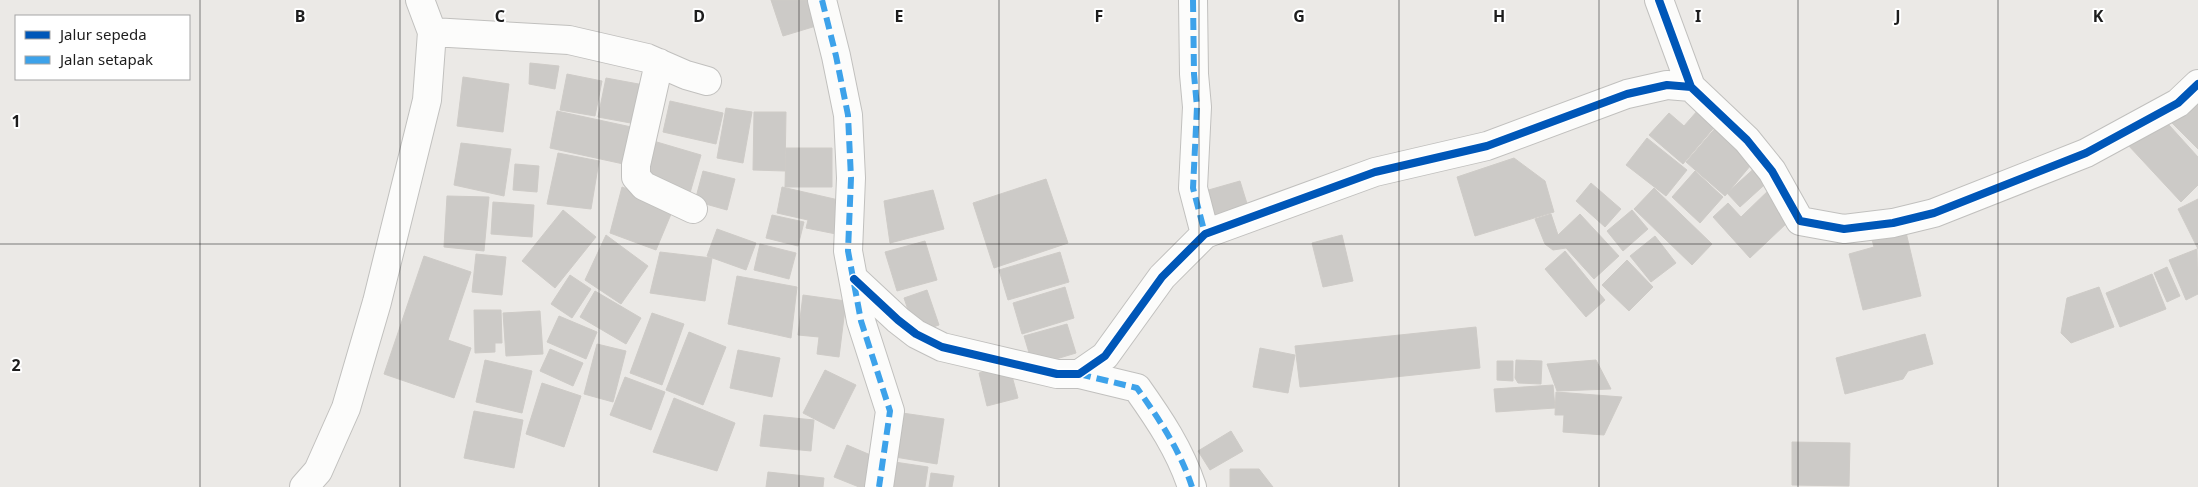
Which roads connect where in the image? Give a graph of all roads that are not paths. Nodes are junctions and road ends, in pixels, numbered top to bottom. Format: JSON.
{"nodes":[{"id":1,"x":420,"y":0,"type":"edge"},
{"id":2,"x":822,"y":0,"type":"edge"},
{"id":3,"x":1193,"y":0,"type":"edge"},
{"id":4,"x":1660,"y":0,"type":"edge"},
{"id":5,"x":432,"y":32,"type":"junction"},
{"id":6,"x":659,"y":63,"type":"junction"},
{"id":7,"x":707,"y":80,"type":"dead end"},
{"id":8,"x":2198,"y":84,"type":"edge"},
{"id":9,"x":1691,"y":87,"type":"junction"},
{"id":10,"x":694,"y":209,"type":"dead end"},
{"id":11,"x":1205,"y":234,"type":"junction"},
{"id":12,"x":854,"y":279,"type":"junction"},
{"id":13,"x":1079,"y":374,"type":"junction"},
{"id":14,"x":304,"y":487,"type":"edge"},
{"id":15,"x":879,"y":487,"type":"edge"},
{"id":16,"x":1192,"y":487,"type":"edge"}],
"edges":[{"from":1,"to":5,"type":"street"},
{"from":2,"to":12,"type":"street"},
{"from":3,"to":11,"type":"street"},
{"from":4,"to":9,"type":"street"},
{"from":5,"to":6,"type":"street"},
{"from":5,"to":14,"type":"street"},
{"from":6,"to":7,"type":"street"},
{"from":6,"to":10,"type":"street"},
{"from":8,"to":9,"type":"street"},
{"from":9,"to":11,"type":"street"},
{"from":11,"to":13,"type":"street"},
{"from":12,"to":13,"type":"street"},
{"from":12,"to":15,"type":"street"},
{"from":13,"to":16,"type":"street"}]}
